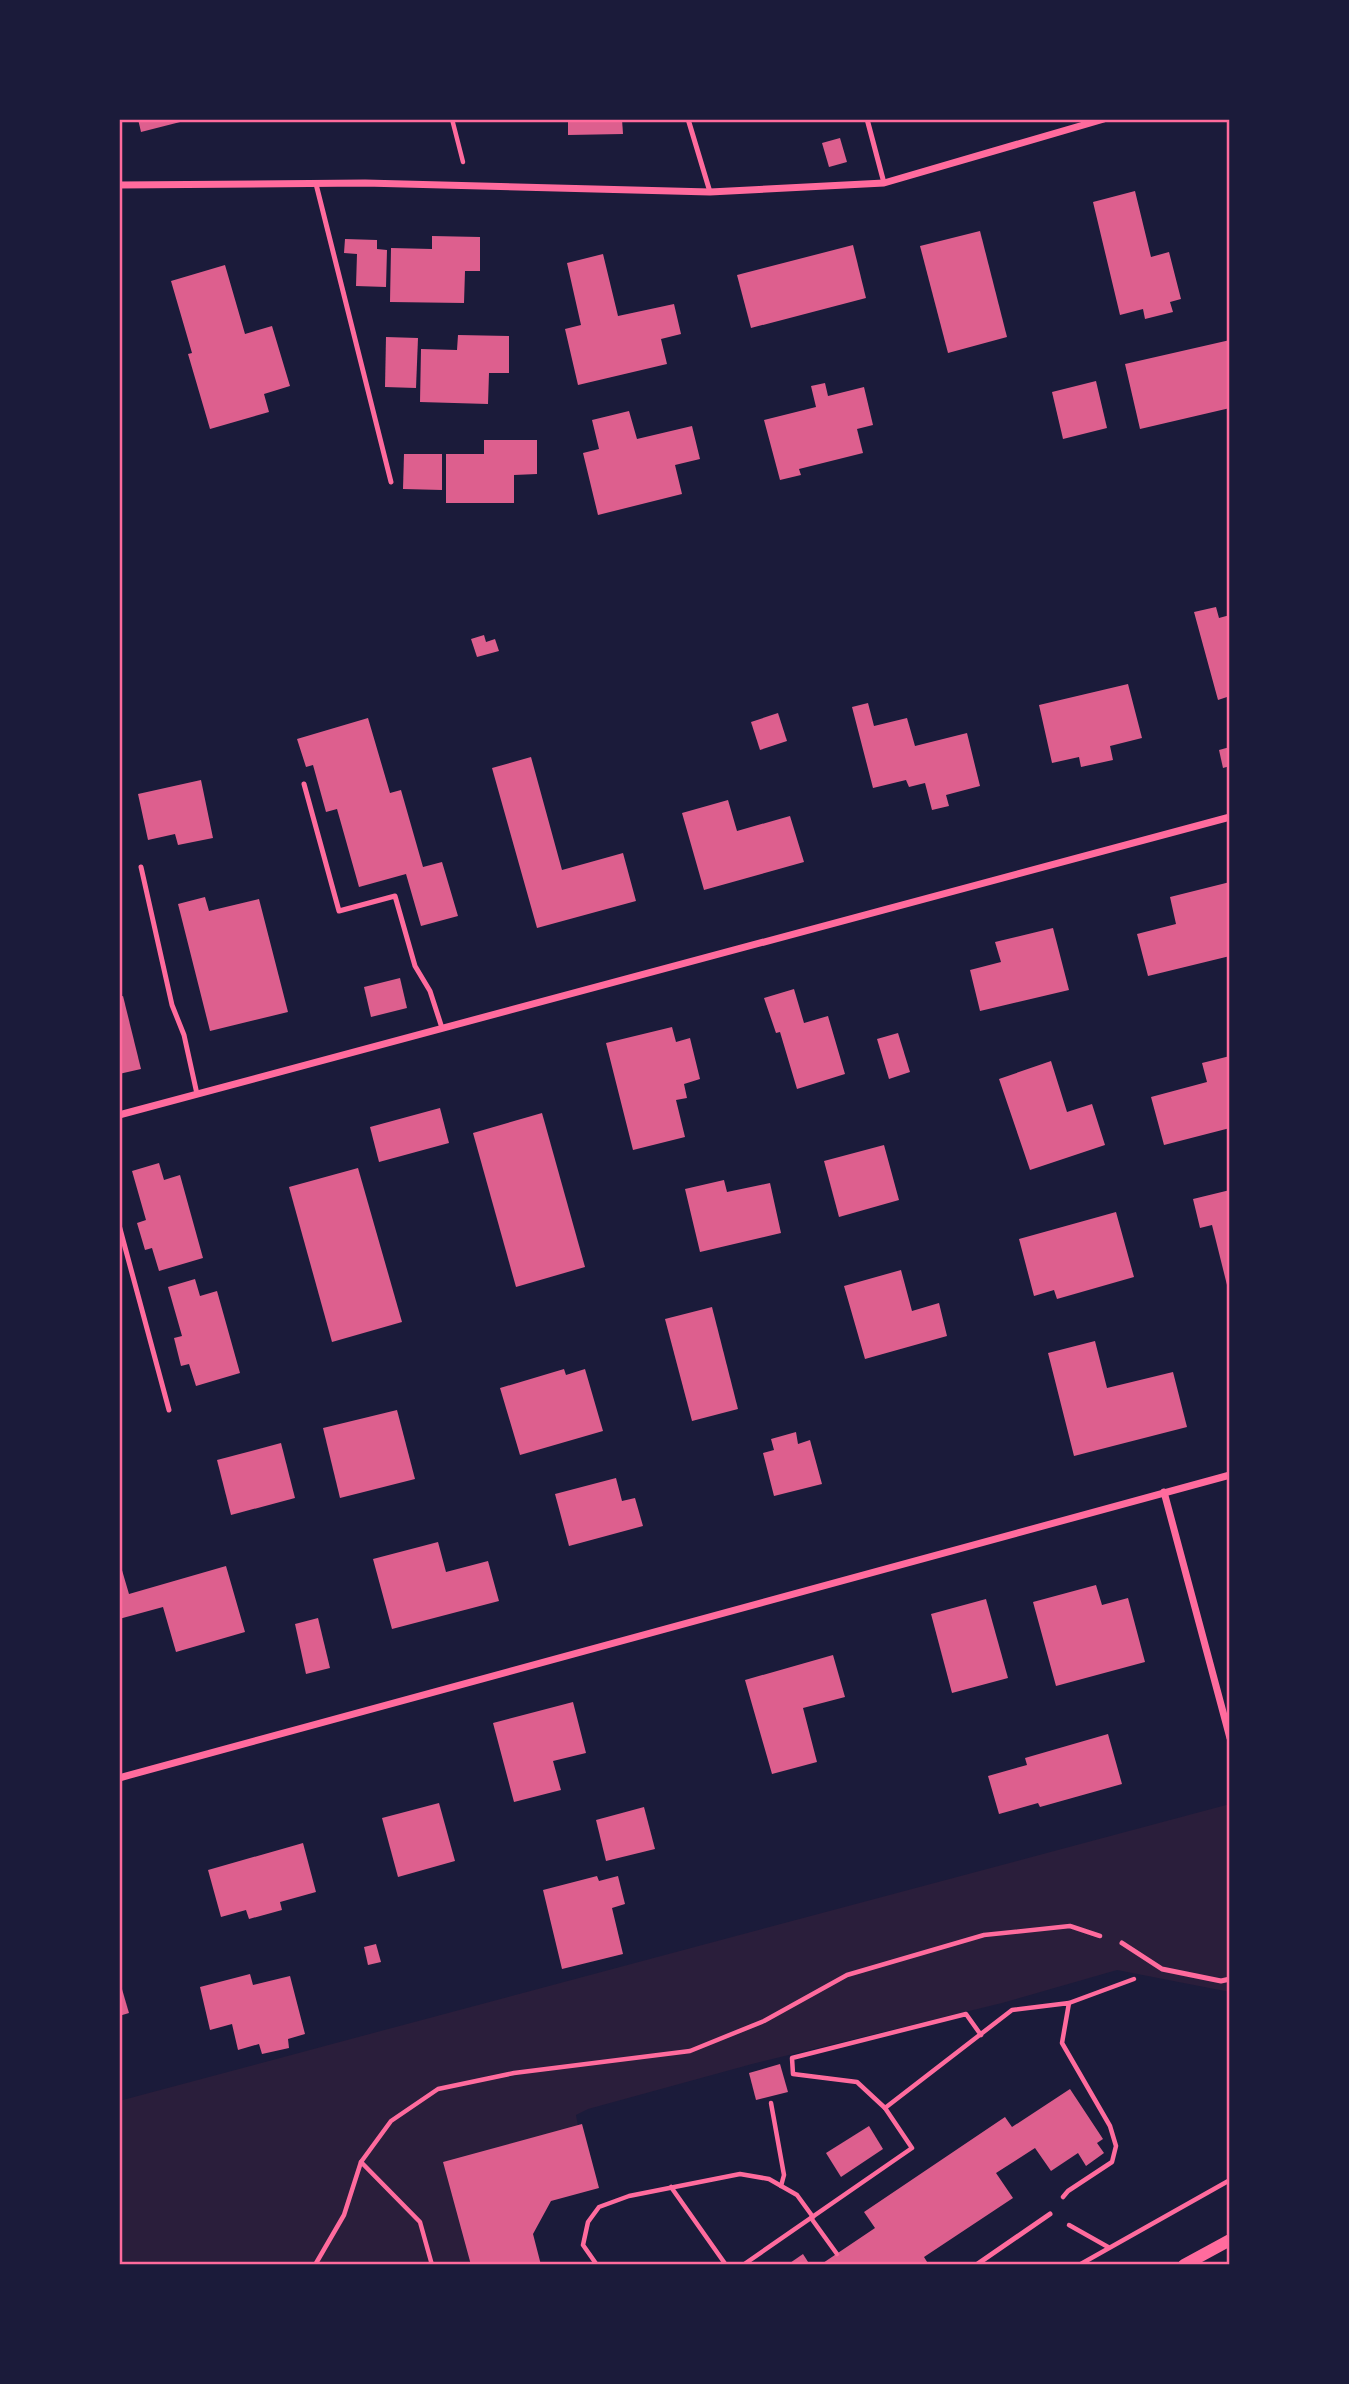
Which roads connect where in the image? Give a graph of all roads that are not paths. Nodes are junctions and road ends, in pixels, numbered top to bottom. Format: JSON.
{"nodes":[{"id":1,"x":688,"y":119,"type":"edge"},
{"id":2,"x":867,"y":119,"type":"edge"},
{"id":3,"x":1104,"y":119,"type":"edge"},
{"id":4,"x":884,"y":183,"type":"junction"},
{"id":5,"x":316,"y":184,"type":"junction"},
{"id":6,"x":119,"y":186,"type":"edge"},
{"id":7,"x":710,"y":192,"type":"junction"},
{"id":8,"x":391,"y":482,"type":"dead end"},
{"id":9,"x":304,"y":784,"type":"dead end"},
{"id":10,"x":1230,"y":817,"type":"edge"},
{"id":11,"x":141,"y":867,"type":"dead end"},
{"id":12,"x":442,"y":1028,"type":"junction"},
{"id":13,"x":197,"y":1094,"type":"junction"},
{"id":14,"x":119,"y":1115,"type":"edge"},
{"id":15,"x":119,"y":1225,"type":"edge"},
{"id":16,"x":169,"y":1410,"type":"dead end"},
{"id":17,"x":1230,"y":1475,"type":"edge"},
{"id":18,"x":1164,"y":1492,"type":"junction"},
{"id":19,"x":1230,"y":1738,"type":"edge"},
{"id":20,"x":119,"y":1778,"type":"edge"},
{"id":21,"x":1122,"y":1943,"type":"road end"},
{"id":22,"x":1230,"y":1979,"type":"edge"},
{"id":23,"x":1050,"y":2214,"type":"road end"},
{"id":24,"x":1230,"y":2241,"type":"edge"},
{"id":25,"x":1188,"y":2264,"type":"edge"},
{"id":26,"x":976,"y":2265,"type":"edge"}],
"edges":[{"from":1,"to":7,"type":"lane"},
{"from":2,"to":4,"type":"lane"},
{"from":3,"to":4,"type":"street"},
{"from":4,"to":7,"type":"street"},
{"from":5,"to":6,"type":"street"},
{"from":5,"to":7,"type":"street"},
{"from":5,"to":8,"type":"lane"},
{"from":9,"to":12,"type":"lane"},
{"from":10,"to":12,"type":"street"},
{"from":11,"to":13,"type":"lane"},
{"from":12,"to":13,"type":"street"},
{"from":13,"to":14,"type":"street"},
{"from":15,"to":16,"type":"lane"},
{"from":17,"to":18,"type":"street"},
{"from":18,"to":19,"type":"street"},
{"from":18,"to":20,"type":"street"},
{"from":21,"to":22,"type":"lane"},
{"from":23,"to":26,"type":"lane"},
{"from":24,"to":25,"type":"street"}]}
